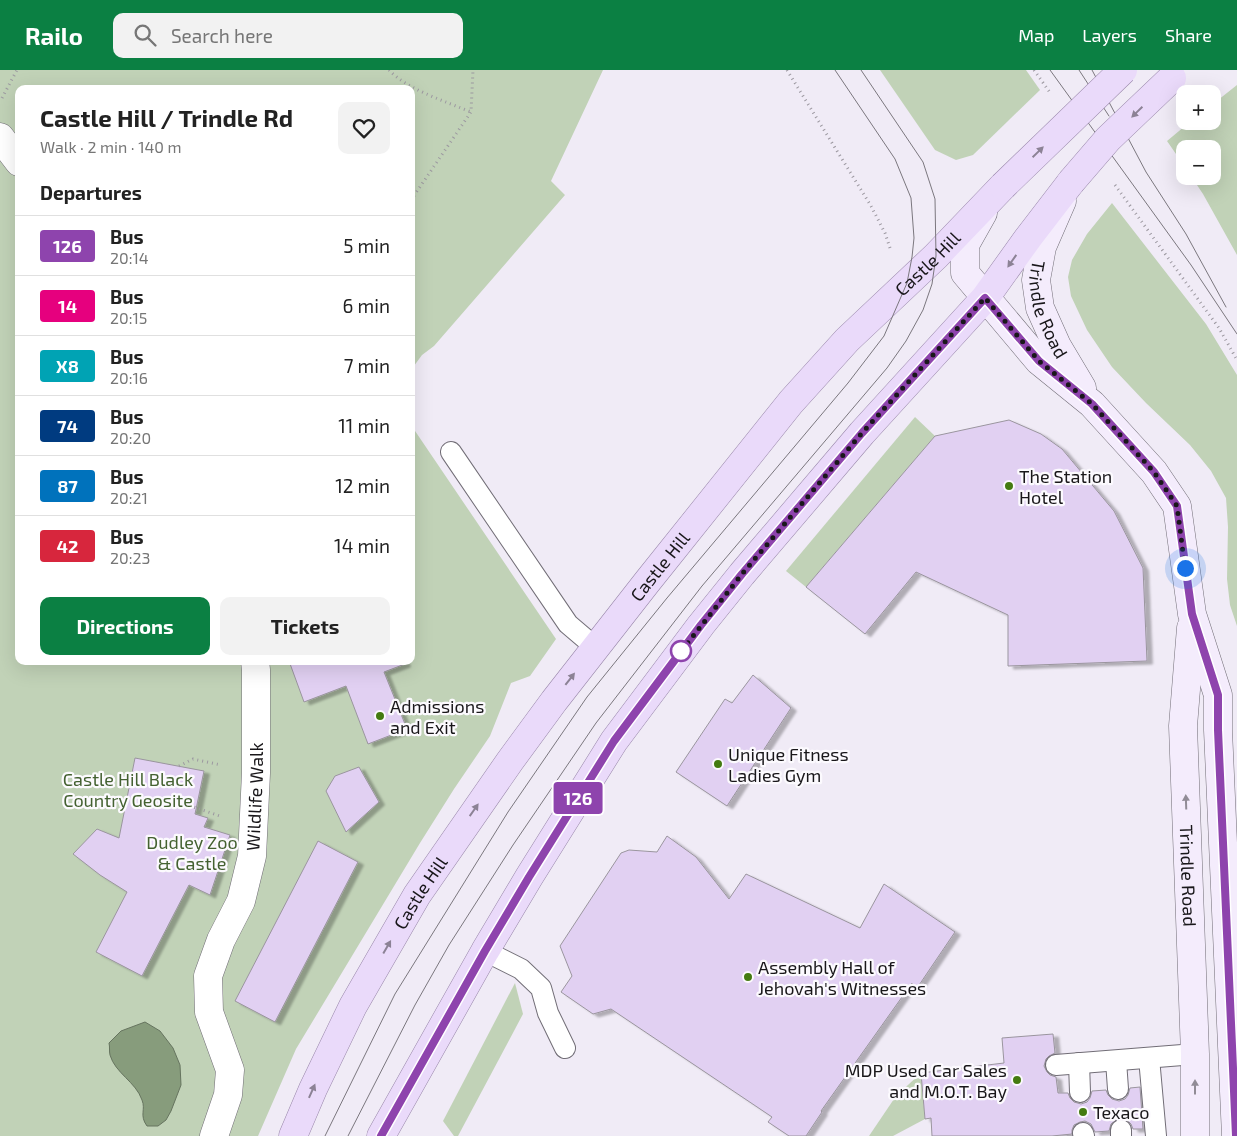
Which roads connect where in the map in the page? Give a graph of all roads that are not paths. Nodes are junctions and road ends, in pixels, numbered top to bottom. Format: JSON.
{"nodes":[{"id":1,"x":1122,"y":70,"type":"edge"},
{"id":2,"x":1178,"y":74,"type":"edge"},
{"id":3,"x":0,"y":137,"type":"edge"},
{"id":4,"x":15,"y":157,"type":"edge"},
{"id":5,"x":997,"y":192,"type":"junction"},
{"id":6,"x":1043,"y":229,"type":"junction"},
{"id":7,"x":985,"y":298,"type":"junction"},
{"id":8,"x":1092,"y":404,"type":"junction"},
{"id":9,"x":451,"y":452,"type":"dead end"},
{"id":10,"x":1192,"y":614,"type":"junction"},
{"id":11,"x":595,"y":647,"type":"junction"},
{"id":12,"x":255,"y":665,"type":"edge"},
{"id":13,"x":485,"y":951,"type":"junction"},
{"id":14,"x":566,"y":1048,"type":"dead end"},
{"id":15,"x":1195,"y":1054,"type":"junction"},
{"id":16,"x":1149,"y":1058,"type":"junction"},
{"id":17,"x":1116,"y":1060,"type":"junction"},
{"id":18,"x":1079,"y":1064,"type":"junction"},
{"id":19,"x":1056,"y":1065,"type":"dead end"},
{"id":20,"x":1118,"y":1089,"type":"dead end"},
{"id":21,"x":1080,"y":1092,"type":"dead end"},
{"id":22,"x":214,"y":1136,"type":"edge"},
{"id":23,"x":293,"y":1136,"type":"edge"},
{"id":24,"x":381,"y":1136,"type":"edge"},
{"id":25,"x":1156,"y":1136,"type":"edge"},
{"id":26,"x":1195,"y":1136,"type":"edge"},
{"id":27,"x":1236,"y":1136,"type":"edge"}],
"edges":[{"from":5,"to":1,"type":"main road","name":"Castle Hill","one_way":true,"bridge":true},
{"from":2,"to":6,"type":"main road","one_way":true,"bridge":true},
{"from":3,"to":4,"type":"street"},
{"from":5,"to":7,"type":"main road","name":"Trindle Road"},
{"from":5,"to":11,"type":"main road","name":"Castle Hill"},
{"from":6,"to":7,"type":"main road","one_way":true},
{"from":6,"to":8,"type":"main road","name":"Trindle Road"},
{"from":7,"to":8,"type":"main road","name":"Trindle Road"},
{"from":7,"to":13,"type":"main road"},
{"from":8,"to":10,"type":"main road","name":"Trindle Road"},
{"from":9,"to":11,"type":"lane"},
{"from":15,"to":10,"type":"main road","name":"Trindle Road","one_way":true},
{"from":10,"to":27,"type":"main road","name":"Trindle Road"},
{"from":23,"to":11,"type":"main road","name":"Castle Hill","one_way":true},
{"from":12,"to":22,"type":"street","name":"Wildlife Walk"},
{"from":13,"to":14,"type":"lane"},
{"from":13,"to":24,"type":"main road"},
{"from":15,"to":16,"type":"lane"},
{"from":26,"to":15,"type":"main road","name":"Trindle Road","one_way":true},
{"from":16,"to":17,"type":"lane"},
{"from":16,"to":25,"type":"lane"},
{"from":17,"to":18,"type":"lane"},
{"from":17,"to":20,"type":"lane"},
{"from":18,"to":19,"type":"lane"},
{"from":18,"to":21,"type":"lane"}]}
